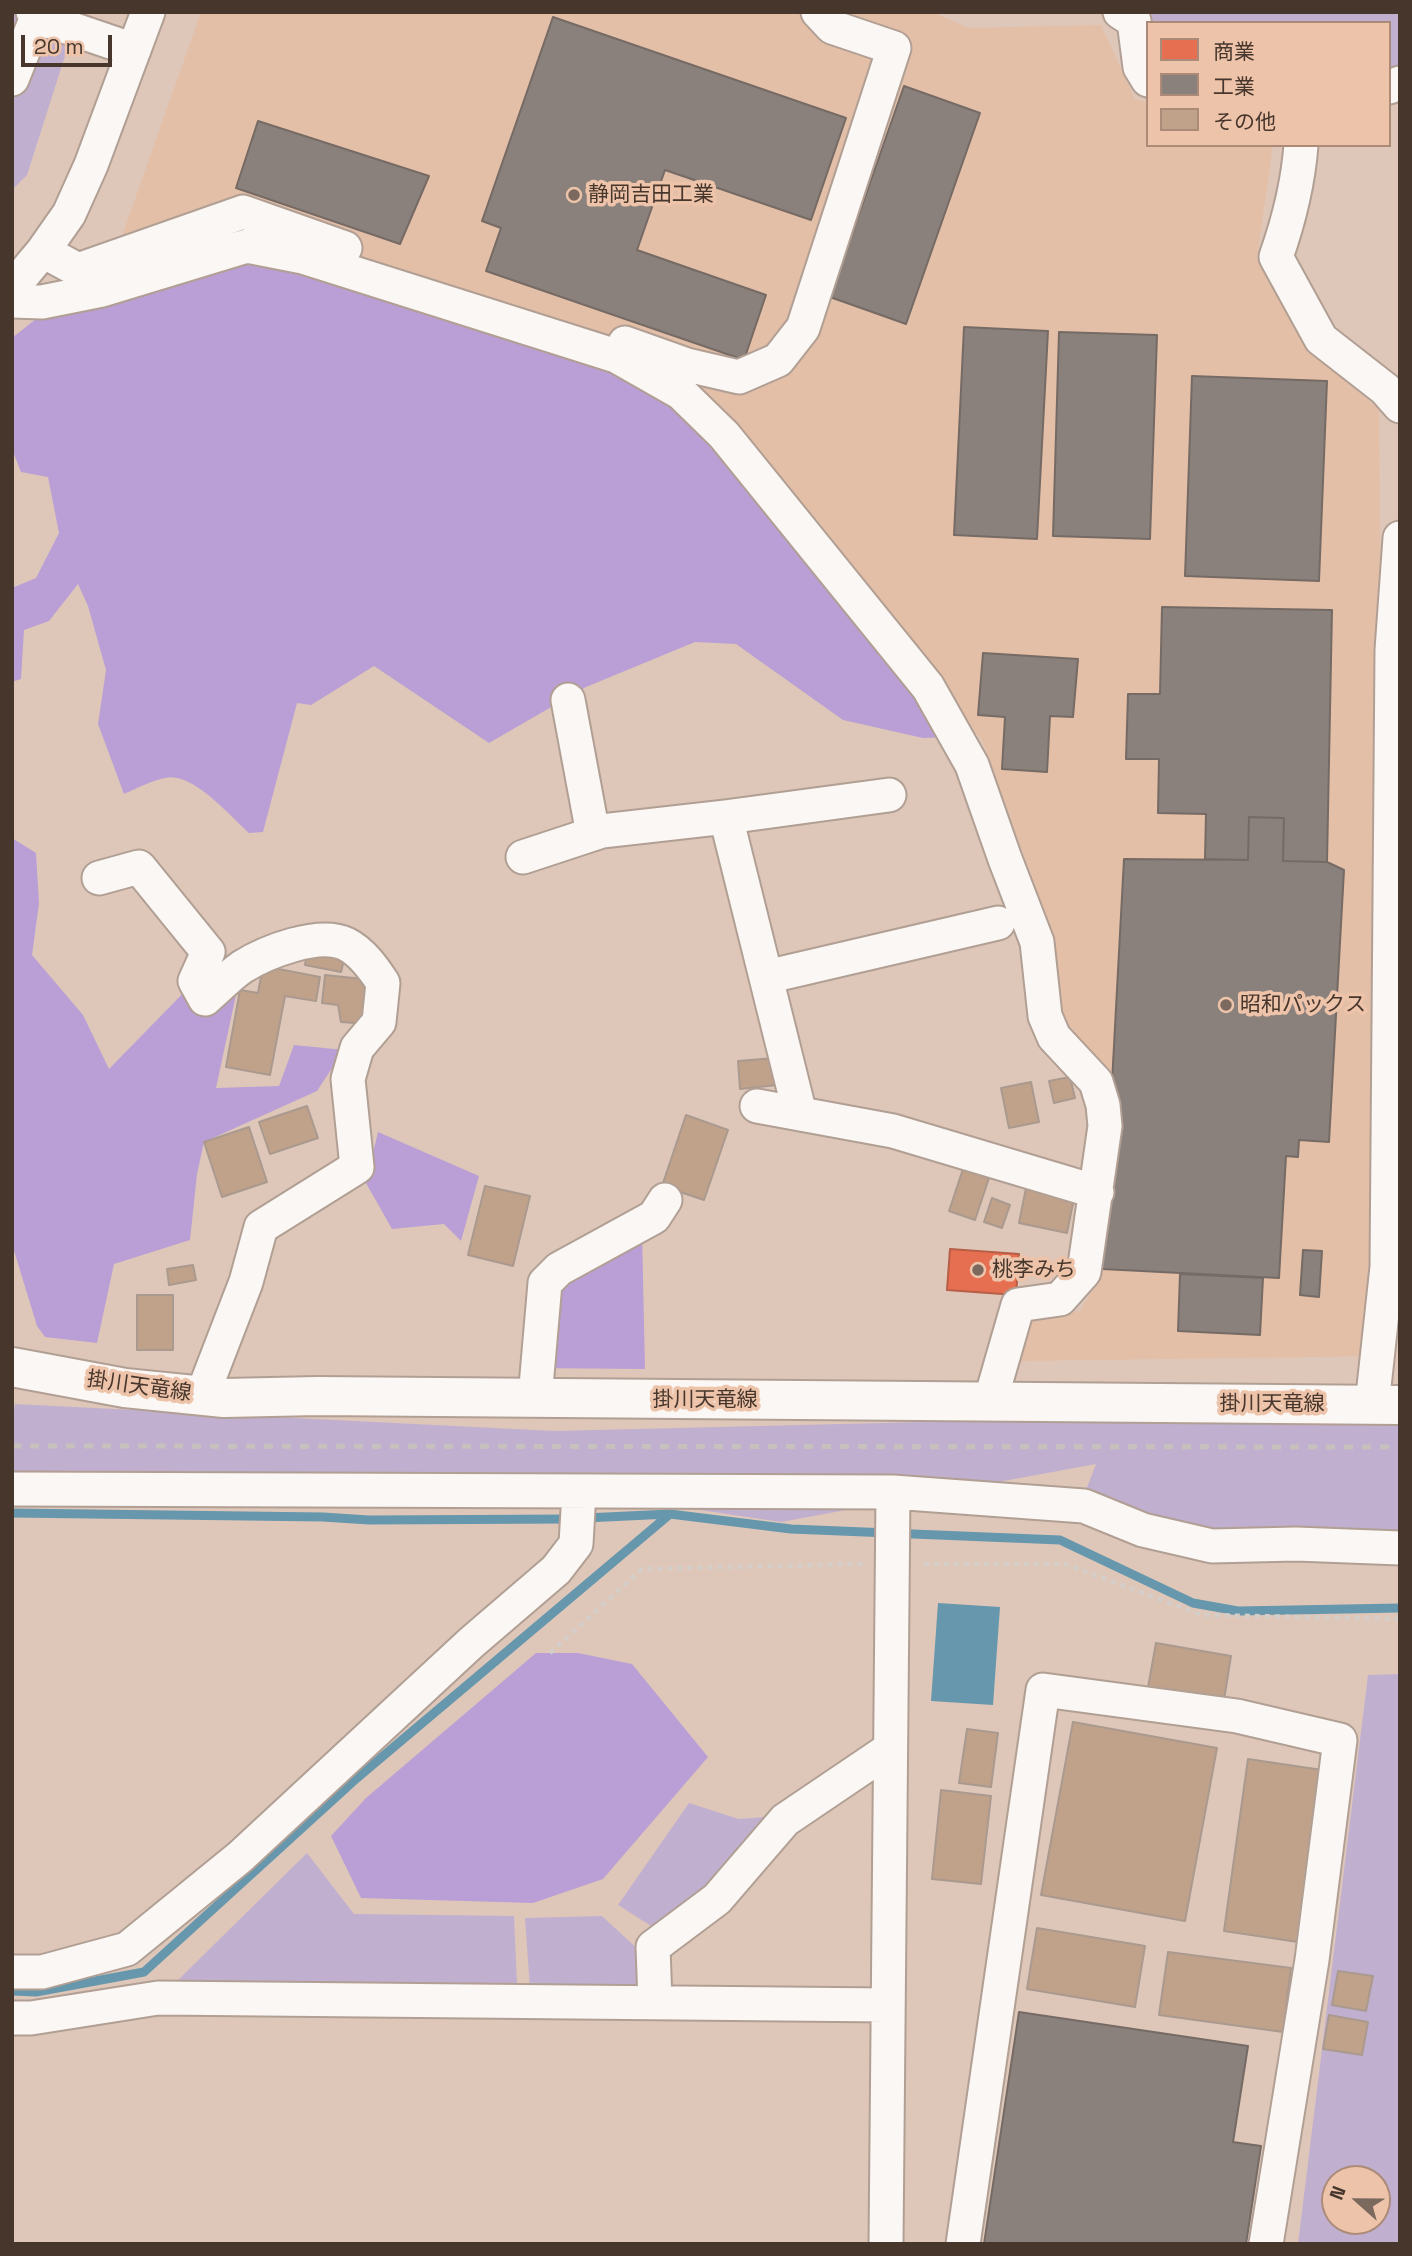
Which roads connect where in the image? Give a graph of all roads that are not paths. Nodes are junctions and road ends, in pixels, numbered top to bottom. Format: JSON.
{"nodes":[{"id":1,"x":148,"y":12,"type":"edge"},
{"id":2,"x":818,"y":12,"type":"edge"},
{"id":3,"x":1121,"y":12,"type":"edge"},
{"id":4,"x":37,"y":14,"type":"edge"},
{"id":5,"x":134,"y":50,"type":"junction"},
{"id":6,"x":1146,"y":77,"type":"edge"},
{"id":7,"x":12,"y":79,"type":"edge"},
{"id":8,"x":1301,"y":147,"type":"edge"},
{"id":9,"x":43,"y":251,"type":"junction"},
{"id":10,"x":12,"y":288,"type":"edge"},
{"id":11,"x":12,"y":301,"type":"edge"},
{"id":12,"x":1400,"y":406,"type":"edge"},
{"id":13,"x":1400,"y":538,"type":"edge"},
{"id":14,"x":568,"y":700,"type":"dead end"},
{"id":15,"x":889,"y":794,"type":"dead end"},
{"id":16,"x":726,"y":817,"type":"junction"},
{"id":17,"x":593,"y":834,"type":"junction"},
{"id":18,"x":523,"y":857,"type":"dead end"},
{"id":19,"x":99,"y":877,"type":"dead end"},
{"id":20,"x":998,"y":923,"type":"dead end"},
{"id":21,"x":766,"y":977,"type":"junction"},
{"id":22,"x":757,"y":1106,"type":"dead end"},
{"id":23,"x":800,"y":1114,"type":"junction"},
{"id":24,"x":1097,"y":1192,"type":"junction"},
{"id":25,"x":665,"y":1200,"type":"dead end"},
{"id":26,"x":531,"y":1271,"type":"dead end"},
{"id":27,"x":12,"y":1367,"type":"edge"},
{"id":28,"x":202,"y":1396,"type":"junction"},
{"id":29,"x":524,"y":1398,"type":"junction"},
{"id":30,"x":990,"y":1402,"type":"junction"},
{"id":31,"x":1386,"y":1405,"type":"edge"},
{"id":32,"x":12,"y":1489,"type":"edge"},
{"id":33,"x":892,"y":1504,"type":"junction"},
{"id":34,"x":578,"y":1512,"type":"junction"},
{"id":35,"x":1400,"y":1548,"type":"edge"},
{"id":36,"x":890,"y":1749,"type":"junction"},
{"id":37,"x":12,"y":1972,"type":"edge"},
{"id":38,"x":655,"y":2003,"type":"junction"},
{"id":39,"x":887,"y":2005,"type":"junction"},
{"id":40,"x":12,"y":2018,"type":"edge"},
{"id":41,"x":886,"y":2244,"type":"edge"},
{"id":42,"x":963,"y":2244,"type":"edge"},
{"id":43,"x":1266,"y":2244,"type":"edge"}],
"edges":[{"from":1,"to":5,"type":"street"},
{"from":2,"to":9,"type":"street"},
{"from":3,"to":6,"type":"street"},
{"from":4,"to":5,"type":"street"},
{"from":4,"to":7,"type":"street"},
{"from":5,"to":9,"type":"street"},
{"from":8,"to":12,"type":"street"},
{"from":9,"to":10,"type":"street"},
{"from":11,"to":24,"type":"street"},
{"from":13,"to":31,"type":"street"},
{"from":14,"to":17,"type":"street"},
{"from":15,"to":16,"type":"street"},
{"from":16,"to":17,"type":"street"},
{"from":16,"to":21,"type":"street"},
{"from":17,"to":18,"type":"street"},
{"from":19,"to":28,"type":"street"},
{"from":20,"to":21,"type":"street"},
{"from":21,"to":23,"type":"street"},
{"from":22,"to":23,"type":"street"},
{"from":23,"to":24,"type":"street"},
{"from":24,"to":30,"type":"street"},
{"from":25,"to":29,"type":"street"},
{"from":26,"to":29,"type":"street"},
{"from":27,"to":28,"type":"main road","name":"掛川天竜線"},
{"from":28,"to":29,"type":"main road","name":"掛川天竜線"},
{"from":29,"to":30,"type":"main road","name":"掛川天竜線"},
{"from":30,"to":31,"type":"main road","name":"掛川天竜線"},
{"from":32,"to":34,"type":"street"},
{"from":33,"to":34,"type":"street"},
{"from":33,"to":35,"type":"street"},
{"from":33,"to":36,"type":"street"},
{"from":34,"to":37,"type":"street"},
{"from":36,"to":38,"type":"street"},
{"from":36,"to":39,"type":"street"},
{"from":38,"to":39,"type":"street"},
{"from":38,"to":40,"type":"street"},
{"from":39,"to":41,"type":"street"},
{"from":42,"to":43,"type":"street"}]}
